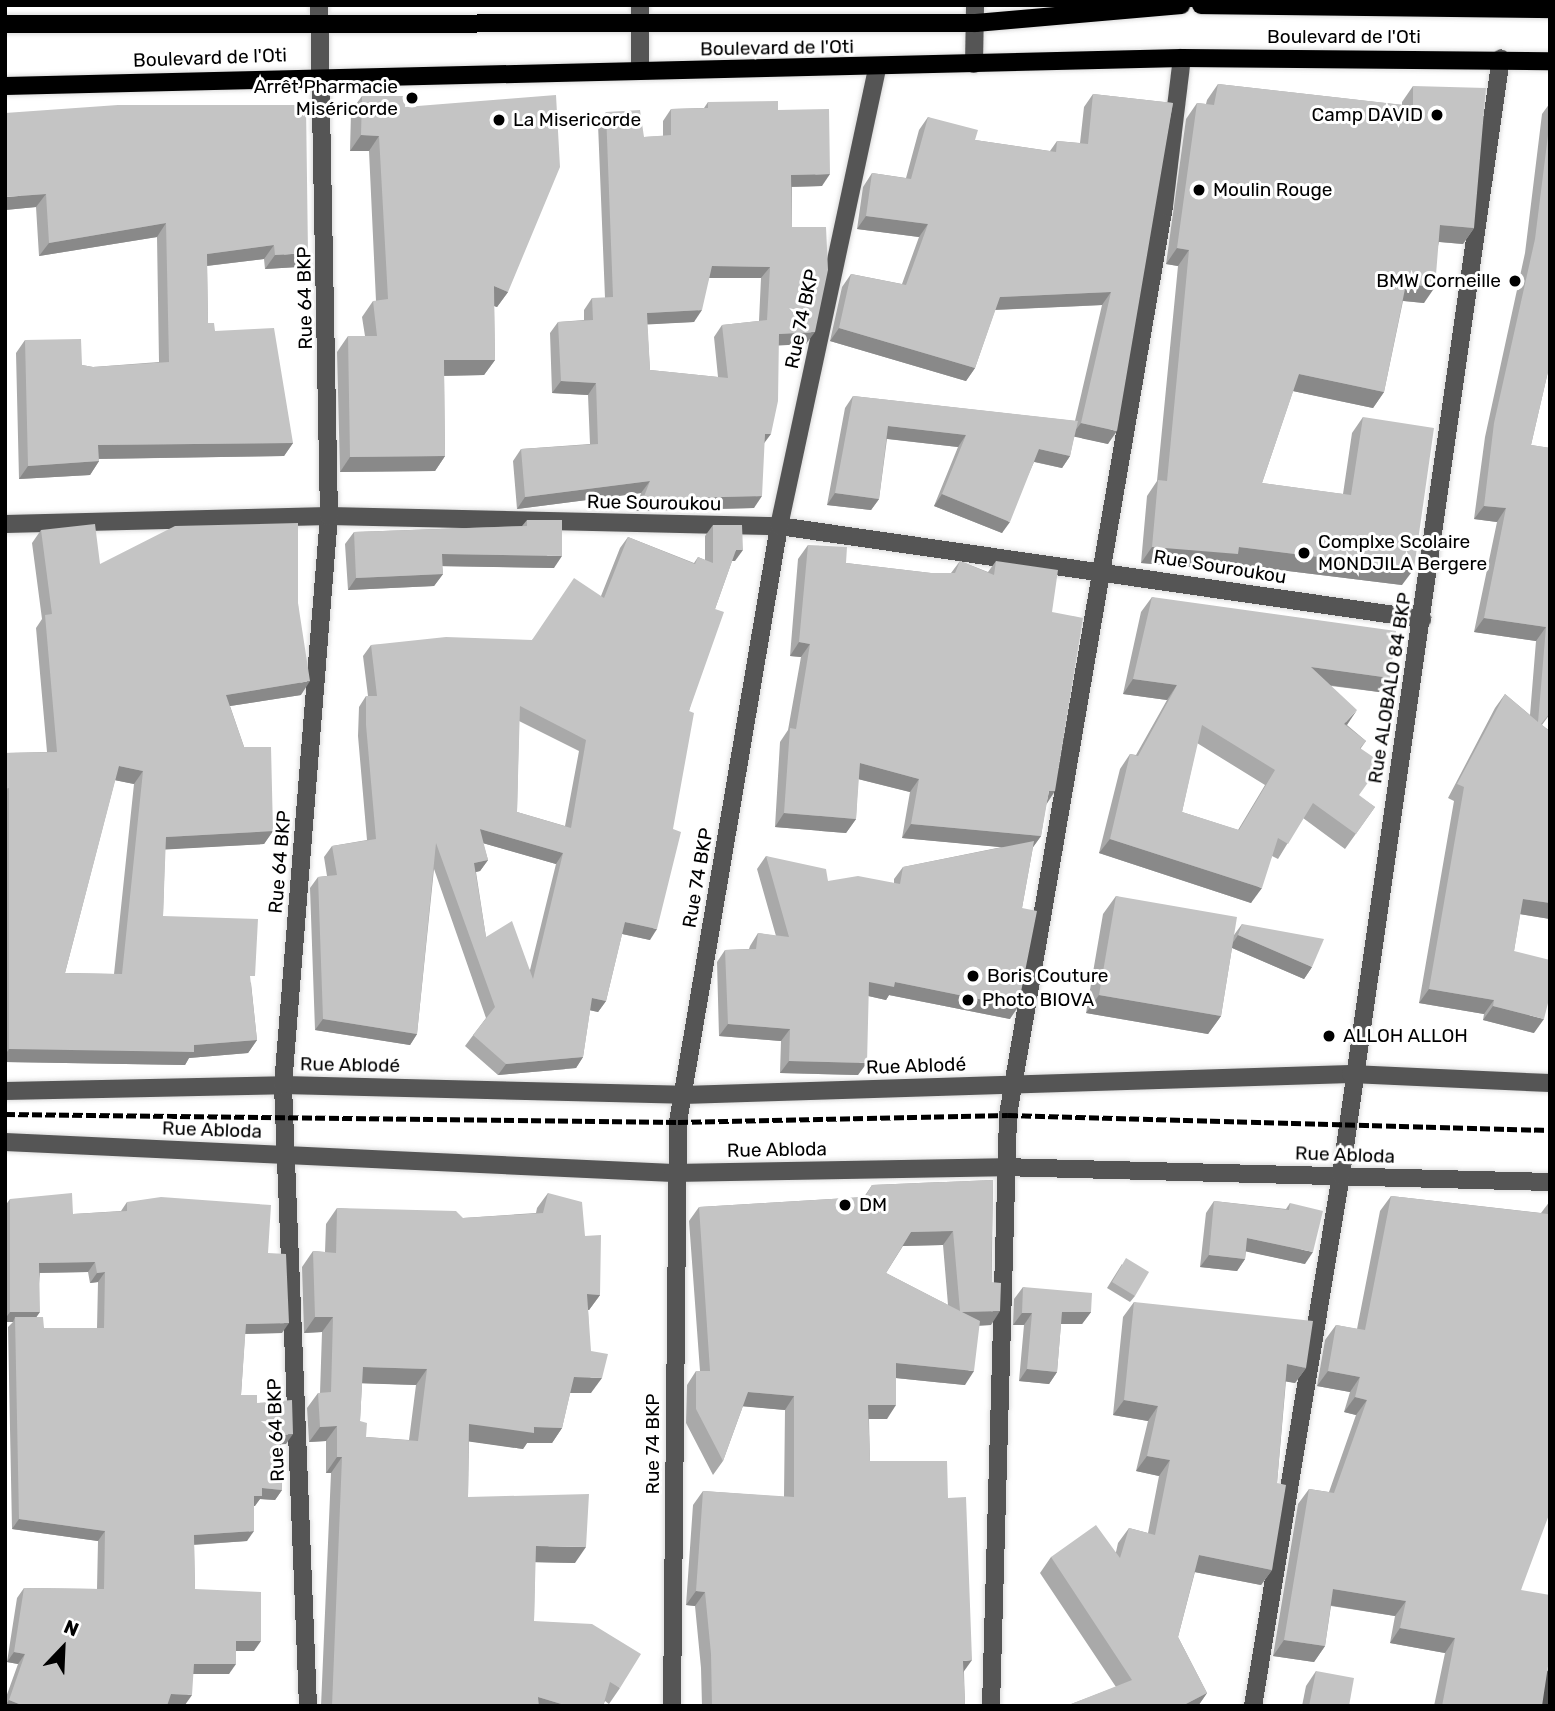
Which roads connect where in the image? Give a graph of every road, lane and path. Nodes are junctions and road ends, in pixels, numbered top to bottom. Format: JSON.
{"nodes":[{"id":1,"x":1181,"y":5,"type":"edge"},
{"id":2,"x":1201,"y":5,"type":"edge"},
{"id":3,"x":1550,"y":9,"type":"edge"},
{"id":4,"x":319,"y":13,"type":"edge"},
{"id":5,"x":640,"y":13,"type":"edge"},
{"id":6,"x":975,"y":14,"type":"edge"},
{"id":7,"x":5,"y":24,"type":"edge"},
{"id":8,"x":1182,"y":58,"type":"junction"},
{"id":9,"x":1501,"y":58,"type":"junction"},
{"id":10,"x":1550,"y":61,"type":"edge"},
{"id":11,"x":974,"y":64,"type":"junction"},
{"id":12,"x":877,"y":68,"type":"junction"},
{"id":13,"x":640,"y":71,"type":"junction"},
{"id":14,"x":324,"y":76,"type":"junction"},
{"id":15,"x":5,"y":86,"type":"edge"},
{"id":16,"x":329,"y":516,"type":"junction"},
{"id":17,"x":5,"y":524,"type":"edge"},
{"id":18,"x":779,"y":526,"type":"junction"},
{"id":19,"x":1101,"y":570,"type":"junction"},
{"id":20,"x":1422,"y":619,"type":"junction"},
{"id":21,"x":1351,"y":1074,"type":"junction"},
{"id":22,"x":1550,"y":1083,"type":"edge"},
{"id":23,"x":1011,"y":1084,"type":"junction"},
{"id":24,"x":283,"y":1085,"type":"junction"},
{"id":25,"x":5,"y":1091,"type":"edge"},
{"id":26,"x":683,"y":1095,"type":"junction"},
{"id":27,"x":5,"y":1142,"type":"edge"},
{"id":28,"x":286,"y":1154,"type":"junction"},
{"id":29,"x":1002,"y":1167,"type":"junction"},
{"id":30,"x":673,"y":1173,"type":"junction"},
{"id":31,"x":1341,"y":1175,"type":"junction"},
{"id":32,"x":1550,"y":1182,"type":"edge"},
{"id":33,"x":1550,"y":1679,"type":"edge"},
{"id":34,"x":308,"y":1706,"type":"edge"},
{"id":35,"x":672,"y":1706,"type":"edge"},
{"id":36,"x":991,"y":1706,"type":"edge"},
{"id":37,"x":1252,"y":1706,"type":"edge"},
{"id":38,"x":1545,"y":1706,"type":"edge"}],
"edges":[{"from":1,"to":6,"type":"main road","name":"Boulevard de l'Oti"},
{"from":2,"to":3,"type":"main road","name":"Boulevard de l'Oti"},
{"from":4,"to":5,"type":"main road","name":"Boulevard de l'Oti"},
{"from":4,"to":7,"type":"main road","name":"Boulevard de l'Oti"},
{"from":4,"to":14,"type":"street","name":"Rue 64 BKP"},
{"from":5,"to":6,"type":"main road","name":"Boulevard de l'Oti"},
{"from":5,"to":13,"type":"street"},
{"from":6,"to":11,"type":"street"},
{"from":8,"to":9,"type":"main road","name":"Boulevard de l'Oti"},
{"from":8,"to":11,"type":"main road","name":"Boulevard de l'Oti"},
{"from":8,"to":19,"type":"street"},
{"from":9,"to":10,"type":"main road","name":"Boulevard de l'Oti"},
{"from":9,"to":20,"type":"street","name":"Rue ALOBALO 84 BKP"},
{"from":11,"to":12,"type":"main road","name":"Boulevard de l'Oti"},
{"from":12,"to":13,"type":"main road","name":"Boulevard de l'Oti"},
{"from":12,"to":18,"type":"street","name":"Rue 74 BKP"},
{"from":13,"to":14,"type":"main road","name":"Boulevard de l'Oti"},
{"from":14,"to":15,"type":"main road","name":"Boulevard de l'Oti"},
{"from":14,"to":16,"type":"street","name":"Rue 64 BKP"},
{"from":16,"to":17,"type":"street","name":"Rue Souroukou"},
{"from":16,"to":18,"type":"street","name":"Rue Souroukou"},
{"from":16,"to":24,"type":"street","name":"Rue 64 BKP"},
{"from":18,"to":19,"type":"street","name":"Rue Souroukou"},
{"from":18,"to":26,"type":"street","name":"Rue 74 BKP"},
{"from":19,"to":20,"type":"street","name":"Rue Souroukou"},
{"from":19,"to":23,"type":"street"},
{"from":20,"to":21,"type":"street","name":"Rue ALOBALO 84 BKP"},
{"from":21,"to":22,"type":"street","name":"Rue Ablodé"},
{"from":21,"to":23,"type":"street","name":"Rue Ablodé"},
{"from":21,"to":31,"type":"street","name":"Rue ALOBALO 84 BKP"},
{"from":23,"to":26,"type":"street","name":"Rue Ablodé"},
{"from":23,"to":29,"type":"street"},
{"from":24,"to":25,"type":"street","name":"Rue Ablodé"},
{"from":24,"to":26,"type":"street","name":"Rue Ablodé"},
{"from":24,"to":28,"type":"street","name":"Rue 64 BKP"},
{"from":26,"to":30,"type":"street","name":"Rue 74 BKP"},
{"from":27,"to":28,"type":"street","name":"Rue Abloda"},
{"from":28,"to":30,"type":"street","name":"Rue Abloda"},
{"from":28,"to":34,"type":"street","name":"Rue 64 BKP"},
{"from":29,"to":30,"type":"street","name":"Rue Abloda"},
{"from":29,"to":31,"type":"street","name":"Rue Abloda"},
{"from":29,"to":36,"type":"street"},
{"from":30,"to":35,"type":"street","name":"Rue 74 BKP"},
{"from":31,"to":32,"type":"street","name":"Rue Abloda"},
{"from":31,"to":37,"type":"street","name":"Rue ALOBALO 84 BKP"},
{"from":33,"to":38,"type":"street"}]}
